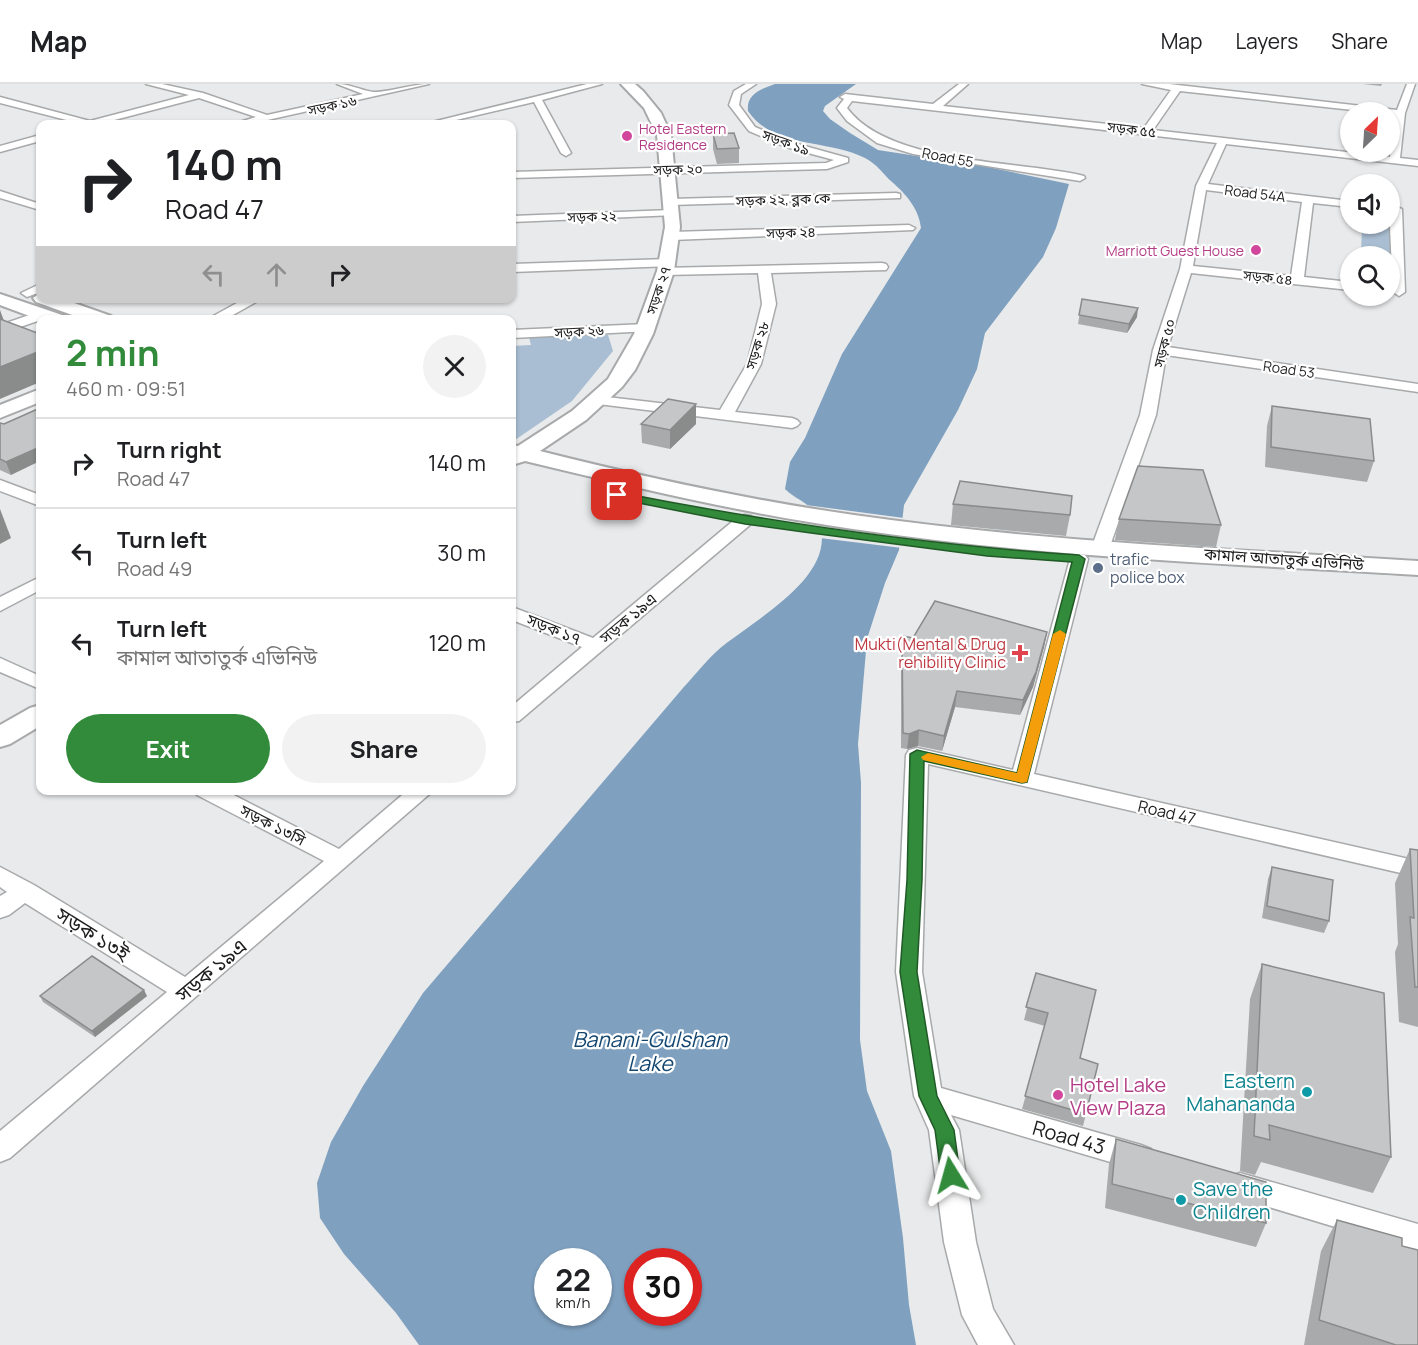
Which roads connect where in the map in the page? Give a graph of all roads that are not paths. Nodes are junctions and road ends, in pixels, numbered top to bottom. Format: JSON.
{"nodes":[{"id":1,"x":150,"y":84,"type":"edge"},
{"id":2,"x":341,"y":84,"type":"edge"},
{"id":3,"x":425,"y":84,"type":"edge"},
{"id":4,"x":598,"y":84,"type":"edge"},
{"id":5,"x":627,"y":84,"type":"edge"},
{"id":6,"x":752,"y":84,"type":"edge"},
{"id":7,"x":964,"y":84,"type":"edge"},
{"id":8,"x":1146,"y":84,"type":"edge"},
{"id":9,"x":1162,"y":85,"type":"edge"},
{"id":10,"x":1413,"y":85,"type":"edge"},
{"id":11,"x":1177,"y":88,"type":"junction"},
{"id":12,"x":200,"y":95,"type":"junction"},
{"id":13,"x":375,"y":95,"type":"junction"},
{"id":14,"x":850,"y":95,"type":"joint"},
{"id":15,"x":536,"y":99,"type":"junction"},
{"id":16,"x":0,"y":100,"type":"edge"},
{"id":17,"x":1340,"y":106,"type":"edge"},
{"id":18,"x":936,"y":107,"type":"junction"},
{"id":19,"x":1400,"y":113,"type":"edge"},
{"id":20,"x":268,"y":118,"type":"junction"},
{"id":21,"x":75,"y":120,"type":"edge"},
{"id":22,"x":105,"y":120,"type":"edge"},
{"id":23,"x":258,"y":120,"type":"edge"},
{"id":24,"x":272,"y":120,"type":"edge"},
{"id":25,"x":449,"y":120,"type":"edge"},
{"id":26,"x":1147,"y":131,"type":"junction"},
{"id":27,"x":36,"y":139,"type":"edge"},
{"id":28,"x":1223,"y":140,"type":"junction"},
{"id":29,"x":4,"y":148,"type":"edge"},
{"id":30,"x":36,"y":150,"type":"edge"},
{"id":31,"x":566,"y":153,"type":"dead end"},
{"id":32,"x":1340,"y":154,"type":"edge"},
{"id":33,"x":844,"y":160,"type":"joint"},
{"id":34,"x":1400,"y":161,"type":"edge"},
{"id":35,"x":1418,"y":163,"type":"edge"},
{"id":36,"x":666,"y":169,"type":"junction"},
{"id":37,"x":516,"y":175,"type":"edge"},
{"id":38,"x":1080,"y":178,"type":"dead end"},
{"id":39,"x":1201,"y":186,"type":"junction"},
{"id":40,"x":0,"y":194,"type":"edge"},
{"id":41,"x":896,"y":196,"type":"dead end"},
{"id":42,"x":36,"y":199,"type":"edge"},
{"id":43,"x":1308,"y":199,"type":"junction"},
{"id":44,"x":24,"y":201,"type":"junction"},
{"id":45,"x":1340,"y":203,"type":"edge"},
{"id":46,"x":36,"y":206,"type":"edge"},
{"id":47,"x":671,"y":208,"type":"junction"},
{"id":48,"x":0,"y":209,"type":"edge"},
{"id":49,"x":516,"y":219,"type":"edge"},
{"id":50,"x":909,"y":228,"type":"dead end"},
{"id":51,"x":672,"y":236,"type":"junction"},
{"id":52,"x":667,"y":267,"type":"junction"},
{"id":53,"x":882,"y":267,"type":"dead end"},
{"id":54,"x":516,"y":268,"type":"edge"},
{"id":55,"x":1186,"y":268,"type":"junction"},
{"id":56,"x":764,"y":270,"type":"junction"},
{"id":57,"x":1297,"y":280,"type":"junction"},
{"id":58,"x":0,"y":284,"type":"edge"},
{"id":59,"x":1340,"y":285,"type":"edge"},
{"id":60,"x":0,"y":299,"type":"edge"},
{"id":61,"x":36,"y":299,"type":"edge"},
{"id":62,"x":36,"y":302,"type":"edge"},
{"id":63,"x":40,"y":303,"type":"edge"},
{"id":64,"x":46,"y":303,"type":"edge"},
{"id":65,"x":247,"y":303,"type":"edge"},
{"id":66,"x":88,"y":315,"type":"edge"},
{"id":67,"x":222,"y":315,"type":"edge"},
{"id":68,"x":646,"y":328,"type":"junction"},
{"id":69,"x":0,"y":330,"type":"edge"},
{"id":70,"x":516,"y":334,"type":"edge"},
{"id":71,"x":1160,"y":350,"type":"junction"},
{"id":72,"x":1418,"y":388,"type":"edge"},
{"id":73,"x":36,"y":399,"type":"edge"},
{"id":74,"x":598,"y":400,"type":"junction"},
{"id":75,"x":0,"y":412,"type":"edge"},
{"id":76,"x":725,"y":415,"type":"junction"},
{"id":77,"x":792,"y":423,"type":"dead end"},
{"id":78,"x":516,"y":457,"type":"edge"},
{"id":79,"x":516,"y":459,"type":"edge"},
{"id":80,"x":4,"y":490,"type":"edge"},
{"id":81,"x":36,"y":500,"type":"edge"},
{"id":82,"x":749,"y":513,"type":"junction"},
{"id":83,"x":923,"y":537,"type":"junction"},
{"id":84,"x":1088,"y":550,"type":"junction"},
{"id":85,"x":1418,"y":568,"type":"edge"},
{"id":86,"x":1418,"y":581,"type":"edge"},
{"id":87,"x":36,"y":585,"type":"edge"},
{"id":88,"x":0,"y":605,"type":"edge"},
{"id":89,"x":516,"y":615,"type":"edge"},
{"id":90,"x":596,"y":646,"type":"junction"},
{"id":91,"x":0,"y":663,"type":"edge"},
{"id":92,"x":36,"y":681,"type":"edge"},
{"id":93,"x":516,"y":713,"type":"edge"},
{"id":94,"x":36,"y":716,"type":"edge"},
{"id":95,"x":0,"y":738,"type":"edge"},
{"id":96,"x":1022,"y":779,"type":"junction"},
{"id":97,"x":215,"y":795,"type":"edge"},
{"id":98,"x":417,"y":795,"type":"edge"},
{"id":99,"x":340,"y":860,"type":"junction"},
{"id":100,"x":1418,"y":869,"type":"edge"},
{"id":101,"x":0,"y":876,"type":"edge"},
{"id":102,"x":25,"y":891,"type":"junction"},
{"id":103,"x":0,"y":909,"type":"edge"},
{"id":104,"x":186,"y":991,"type":"junction"},
{"id":105,"x":928,"y":1096,"type":"junction"},
{"id":106,"x":0,"y":1149,"type":"edge"},
{"id":107,"x":1167,"y":1165,"type":"edge"},
{"id":108,"x":1213,"y":1179,"type":"edge"},
{"id":109,"x":1418,"y":1238,"type":"edge"},
{"id":110,"x":997,"y":1345,"type":"edge"}],
"edges":[{"from":1,"to":12,"type":"street"},
{"from":2,"to":13,"type":"street"},
{"from":3,"to":13,"type":"street","name":"সড়ক ১৬"},
{"from":4,"to":15,"type":"street"},
{"from":5,"to":36,"type":"main road","name":"সড়ক ২৭"},
{"from":6,"to":33,"type":"street","name":"সড়ক ১৯"},
{"from":7,"to":18,"type":"street"},
{"from":8,"to":9,"type":"street"},
{"from":9,"to":11,"type":"street"},
{"from":10,"to":19,"type":"street"},
{"from":11,"to":17,"type":"street"},
{"from":11,"to":26,"type":"street"},
{"from":12,"to":20,"type":"street"},
{"from":12,"to":22,"type":"street"},
{"from":13,"to":20,"type":"street","name":"সড়ক ১৬"},
{"from":14,"to":18,"type":"street","name":"সড়ক ৫৫"},
{"from":14,"to":38,"type":"street","name":"Road 55"},
{"from":15,"to":25,"type":"street"},
{"from":15,"to":31,"type":"street"},
{"from":16,"to":21,"type":"street"},
{"from":18,"to":26,"type":"street","name":"সড়ক ৫৫"},
{"from":20,"to":23,"type":"street","name":"সড়ক ১৬"},
{"from":20,"to":24,"type":"street"},
{"from":26,"to":28,"type":"street","name":"সড়ক ৫৫"},
{"from":27,"to":29,"type":"street"},
{"from":28,"to":32,"type":"street","name":"সড়ক ৫৫"},
{"from":28,"to":39,"type":"street","name":"সড়ক ৫০"},
{"from":29,"to":30,"type":"street"},
{"from":33,"to":36,"type":"street","name":"সড়ক ২০"},
{"from":34,"to":35,"type":"street","name":"সড়ক ৫৫"},
{"from":36,"to":37,"type":"street","name":"সড়ক ২০"},
{"from":36,"to":47,"type":"main road","name":"সড়ক ২৭"},
{"from":39,"to":43,"type":"street","name":"Road 54A"},
{"from":39,"to":55,"type":"street","name":"সড়ক ৫০"},
{"from":40,"to":44,"type":"street"},
{"from":41,"to":47,"type":"street","name":"সড়ক ২২, ব্লক কে"},
{"from":42,"to":44,"type":"street"},
{"from":43,"to":45,"type":"street","name":"Road 54A"},
{"from":43,"to":57,"type":"street","name":"Road 54A"},
{"from":44,"to":46,"type":"street"},
{"from":44,"to":48,"type":"street"},
{"from":47,"to":49,"type":"street","name":"সড়ক ২২"},
{"from":47,"to":51,"type":"main road","name":"সড়ক ২৭"},
{"from":50,"to":51,"type":"street","name":"সড়ক ২৪"},
{"from":51,"to":52,"type":"main road","name":"সড়ক ২৭"},
{"from":52,"to":54,"type":"street"},
{"from":52,"to":56,"type":"street"},
{"from":52,"to":68,"type":"main road","name":"সড়ক ২৭"},
{"from":53,"to":56,"type":"street"},
{"from":55,"to":57,"type":"street","name":"সড়ক ৫৪"},
{"from":55,"to":71,"type":"street","name":"সড়ক ৫০"},
{"from":56,"to":76,"type":"street","name":"সড়ক ২৮"},
{"from":57,"to":59,"type":"street","name":"সড়ক ৫৪"},
{"from":58,"to":61,"type":"main road"},
{"from":60,"to":62,"type":"main road"},
{"from":63,"to":69,"type":"street"},
{"from":64,"to":66,"type":"main road"},
{"from":65,"to":67,"type":"street"},
{"from":68,"to":70,"type":"street","name":"সড়ক ২৬"},
{"from":68,"to":74,"type":"main road","name":"সড়ক ২৭"},
{"from":71,"to":72,"type":"street","name":"Road 53"},
{"from":71,"to":84,"type":"street","name":"সড়ক ৫০"},
{"from":73,"to":75,"type":"main road"},
{"from":74,"to":76,"type":"street"},
{"from":74,"to":78,"type":"main road","name":"সড়ক ২৭"},
{"from":76,"to":77,"type":"street"},
{"from":79,"to":82,"type":"main road","name":"কামাল আতাতুর্ক এভিনিউ"},
{"from":80,"to":81,"type":"street"},
{"from":82,"to":83,"type":"main road","name":"কামাল আতাতুর্ক এভিনিউ"},
{"from":82,"to":83,"type":"main road","name":"কামাল আতাতুর্ক এভিনিউ"},
{"from":82,"to":90,"type":"street","name":"সড়ক ১৯এ"},
{"from":83,"to":84,"type":"main road","name":"কামাল আতাতুর্ক এভিনিউ"},
{"from":84,"to":85,"type":"main road","name":"কামাল আতাতুর্ক এভিনিউ"},
{"from":84,"to":86,"type":"main road","name":"কামাল আতাতুর্ক এভিনিউ"},
{"from":84,"to":96,"type":"street","name":"সড়ক ৫০"},
{"from":87,"to":88,"type":"street"},
{"from":89,"to":90,"type":"street","name":"সড়ক ১৭"},
{"from":90,"to":93,"type":"street","name":"সড়ক ১৯এ"},
{"from":91,"to":92,"type":"street"},
{"from":94,"to":95,"type":"main road"},
{"from":96,"to":100,"type":"street","name":"Road 47"},
{"from":96,"to":105,"type":"street","name":"Road 47"},
{"from":97,"to":99,"type":"street","name":"সড়ক ১৩সি"},
{"from":98,"to":99,"type":"street","name":"সড়ক ১৯এ"},
{"from":99,"to":104,"type":"street","name":"সড়ক ১৯এ"},
{"from":101,"to":102,"type":"street","name":"সড়ক ১৩ই"},
{"from":102,"to":103,"type":"street"},
{"from":102,"to":104,"type":"street","name":"সড়ক ১৩ই"},
{"from":104,"to":106,"type":"street","name":"সড়ক ১৯এ"},
{"from":105,"to":107,"type":"street","name":"Road 43"},
{"from":105,"to":110,"type":"street"},
{"from":108,"to":109,"type":"street"}]}
